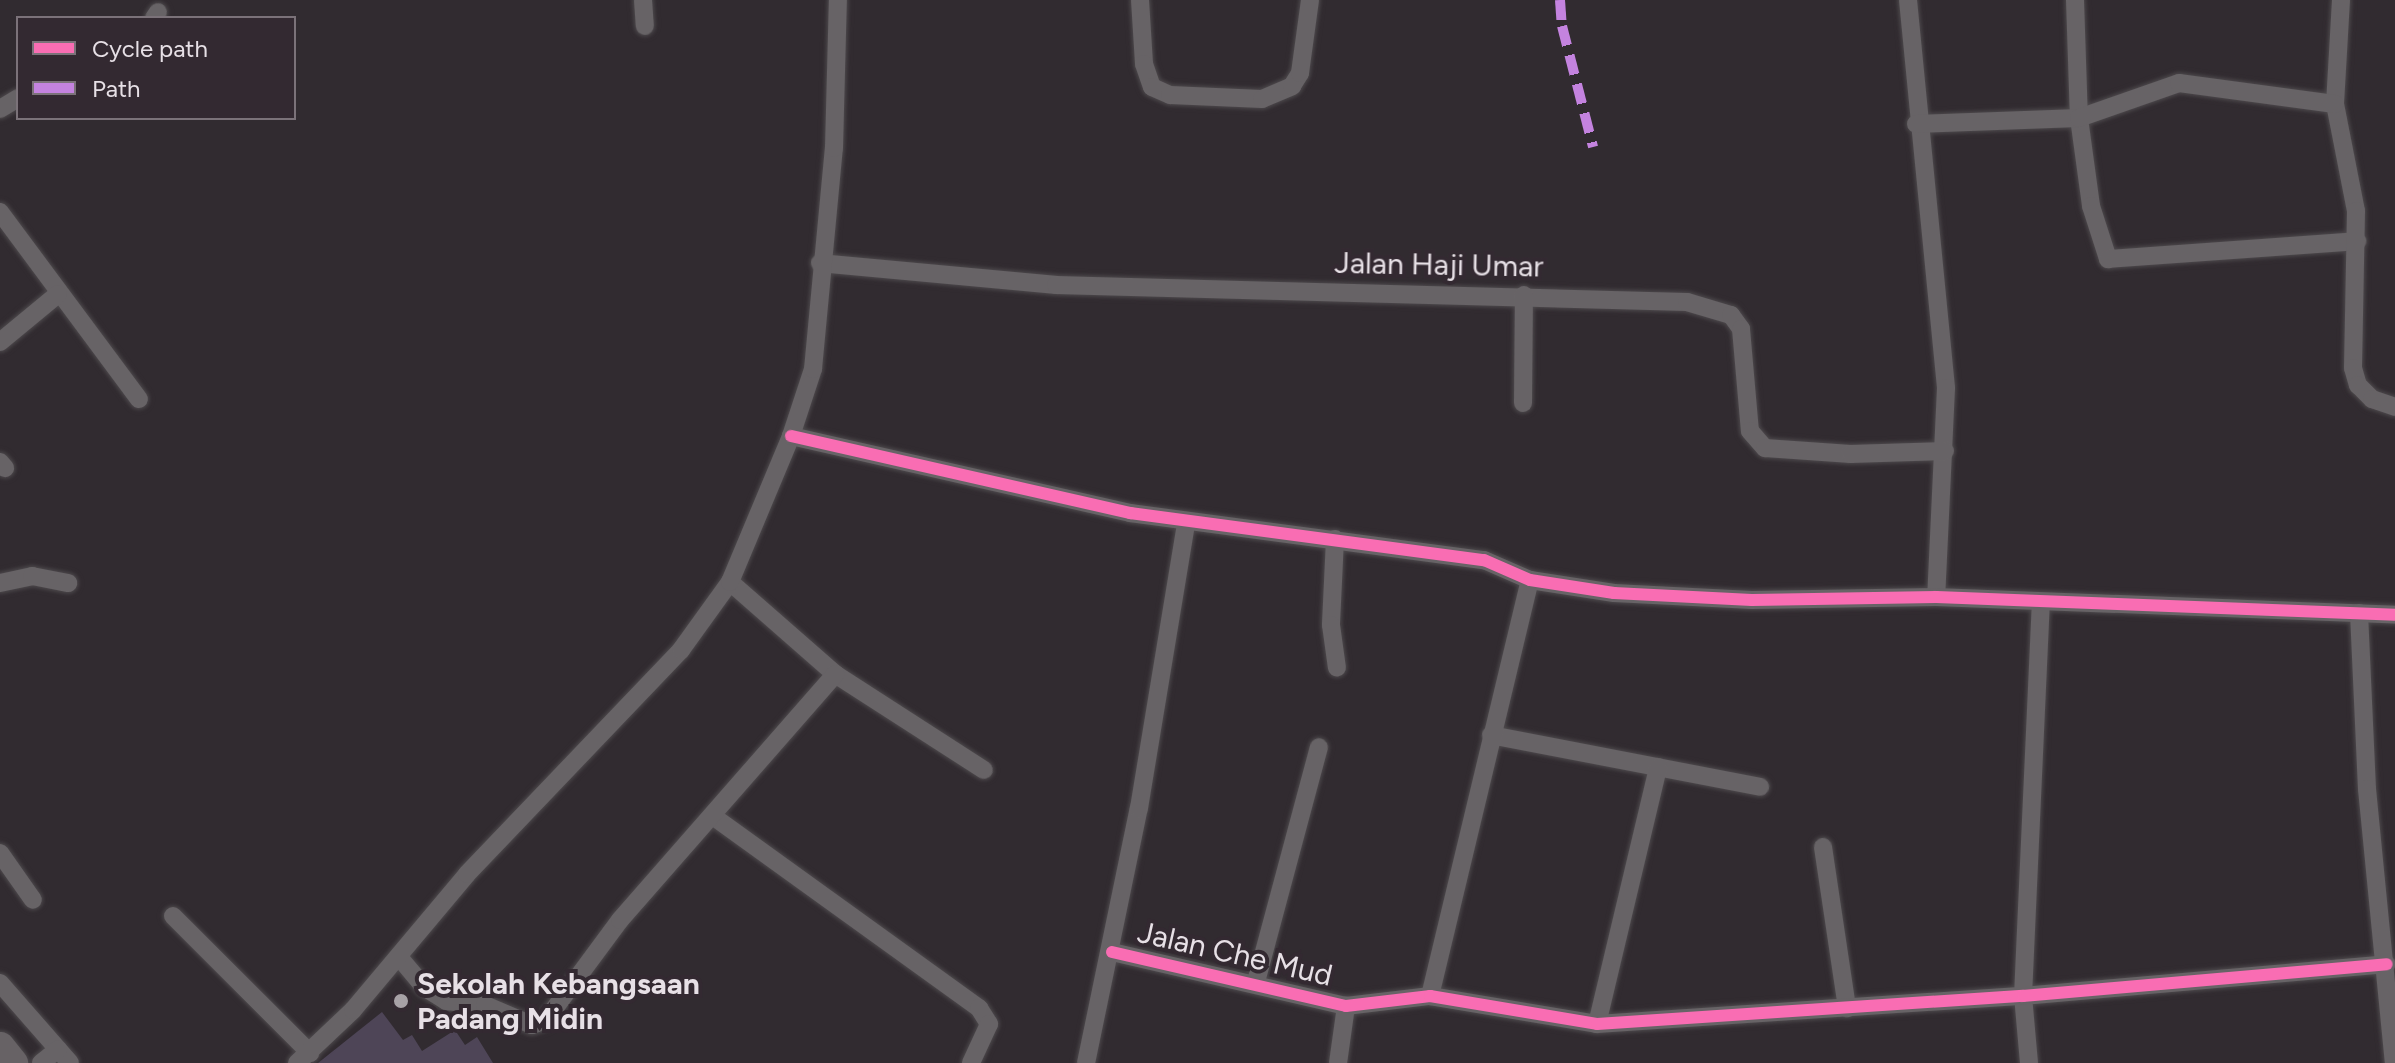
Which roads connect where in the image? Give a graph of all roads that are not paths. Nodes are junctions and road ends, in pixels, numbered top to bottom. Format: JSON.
{"nodes":[{"id":1,"x":643,"y":0,"type":"edge"},
{"id":2,"x":838,"y":0,"type":"edge"},
{"id":3,"x":1140,"y":0,"type":"edge"},
{"id":4,"x":1310,"y":0,"type":"edge"},
{"id":5,"x":1908,"y":0,"type":"edge"},
{"id":6,"x":2075,"y":0,"type":"edge"},
{"id":7,"x":2341,"y":0,"type":"edge"},
{"id":8,"x":645,"y":26,"type":"dead end"},
{"id":9,"x":2335,"y":104,"type":"junction"},
{"id":10,"x":2079,"y":118,"type":"junction"},
{"id":11,"x":1916,"y":124,"type":"junction"},
{"id":12,"x":0,"y":212,"type":"edge"},
{"id":13,"x":2357,"y":241,"type":"junction"},
{"id":14,"x":820,"y":263,"type":"junction"},
{"id":15,"x":58,"y":294,"type":"junction"},
{"id":16,"x":1524,"y":295,"type":"junction"},
{"id":17,"x":0,"y":342,"type":"edge"},
{"id":18,"x":139,"y":399,"type":"dead end"},
{"id":19,"x":1523,"y":403,"type":"dead end"},
{"id":20,"x":2395,"y":407,"type":"edge"},
{"id":21,"x":791,"y":436,"type":"junction"},
{"id":22,"x":1945,"y":451,"type":"junction"},
{"id":23,"x":1186,"y":523,"type":"junction"},
{"id":24,"x":1335,"y":539,"type":"junction"},
{"id":25,"x":1530,"y":580,"type":"junction"},
{"id":26,"x":730,"y":582,"type":"junction"},
{"id":27,"x":0,"y":583,"type":"edge"},
{"id":28,"x":68,"y":583,"type":"dead end"},
{"id":29,"x":1936,"y":597,"type":"junction"},
{"id":30,"x":2041,"y":604,"type":"junction"},
{"id":31,"x":2359,"y":613,"type":"junction"},
{"id":32,"x":2395,"y":615,"type":"edge"},
{"id":33,"x":1337,"y":668,"type":"dead end"},
{"id":34,"x":835,"y":674,"type":"junction"},
{"id":35,"x":1491,"y":735,"type":"junction"},
{"id":36,"x":1319,"y":747,"type":"dead end"},
{"id":37,"x":1658,"y":767,"type":"junction"},
{"id":38,"x":984,"y":770,"type":"dead end"},
{"id":39,"x":1760,"y":787,"type":"dead end"},
{"id":40,"x":714,"y":817,"type":"junction"},
{"id":41,"x":1823,"y":847,"type":"dead end"},
{"id":42,"x":0,"y":853,"type":"edge"},
{"id":43,"x":33,"y":900,"type":"dead end"},
{"id":44,"x":173,"y":916,"type":"dead end"},
{"id":45,"x":1112,"y":952,"type":"junction"},
{"id":46,"x":399,"y":957,"type":"junction"},
{"id":47,"x":2390,"y":971,"type":"edge"},
{"id":48,"x":1256,"y":982,"type":"junction"},
{"id":49,"x":0,"y":983,"type":"edge"},
{"id":50,"x":1430,"y":996,"type":"junction"},
{"id":51,"x":2023,"y":996,"type":"junction"},
{"id":52,"x":1346,"y":1006,"type":"junction"},
{"id":53,"x":1847,"y":1008,"type":"junction"},
{"id":54,"x":1597,"y":1024,"type":"junction"},
{"id":55,"x":0,"y":1047,"type":"edge"},
{"id":56,"x":64,"y":1056,"type":"edge"},
{"id":57,"x":304,"y":1058,"type":"edge"},
{"id":58,"x":13,"y":1063,"type":"edge"},
{"id":59,"x":41,"y":1063,"type":"edge"},
{"id":60,"x":971,"y":1063,"type":"edge"},
{"id":61,"x":1086,"y":1063,"type":"edge"},
{"id":62,"x":1338,"y":1063,"type":"edge"},
{"id":63,"x":2029,"y":1063,"type":"edge"},
{"id":64,"x":2394,"y":1063,"type":"edge"}],
"edges":[{"from":1,"to":8,"type":"street"},
{"from":2,"to":14,"type":"street"},
{"from":3,"to":4,"type":"street"},
{"from":5,"to":11,"type":"street"},
{"from":6,"to":10,"type":"street"},
{"from":7,"to":9,"type":"street"},
{"from":9,"to":10,"type":"street"},
{"from":9,"to":13,"type":"street"},
{"from":10,"to":11,"type":"street"},
{"from":10,"to":13,"type":"street"},
{"from":11,"to":22,"type":"street"},
{"from":12,"to":15,"type":"street"},
{"from":13,"to":20,"type":"street"},
{"from":14,"to":16,"type":"street","name":"Jalan Haji Umar"},
{"from":14,"to":21,"type":"street"},
{"from":15,"to":17,"type":"street"},
{"from":15,"to":18,"type":"street"},
{"from":16,"to":19,"type":"street"},
{"from":16,"to":22,"type":"street","name":"Jalan Haji Umar"},
{"from":21,"to":23,"type":"street"},
{"from":21,"to":26,"type":"street"},
{"from":22,"to":29,"type":"street"},
{"from":23,"to":24,"type":"street"},
{"from":23,"to":45,"type":"street"},
{"from":24,"to":25,"type":"street"},
{"from":24,"to":33,"type":"street"},
{"from":25,"to":29,"type":"street"},
{"from":25,"to":35,"type":"street"},
{"from":26,"to":34,"type":"street"},
{"from":26,"to":46,"type":"street"},
{"from":27,"to":28,"type":"street"},
{"from":29,"to":30,"type":"street"},
{"from":30,"to":31,"type":"street"},
{"from":30,"to":51,"type":"street"},
{"from":31,"to":32,"type":"street"},
{"from":31,"to":47,"type":"street"},
{"from":34,"to":38,"type":"street"},
{"from":34,"to":40,"type":"street"},
{"from":35,"to":37,"type":"street"},
{"from":35,"to":50,"type":"street"},
{"from":36,"to":48,"type":"street"},
{"from":37,"to":39,"type":"street"},
{"from":37,"to":54,"type":"street"},
{"from":40,"to":46,"type":"street"},
{"from":40,"to":60,"type":"street"},
{"from":41,"to":53,"type":"street"},
{"from":42,"to":43,"type":"street"},
{"from":44,"to":57,"type":"street"},
{"from":45,"to":48,"type":"street","name":"Jalan Che Mud"},
{"from":45,"to":61,"type":"street"},
{"from":46,"to":57,"type":"street"},
{"from":47,"to":51,"type":"street"},
{"from":47,"to":64,"type":"street"},
{"from":48,"to":52,"type":"street","name":"Jalan Che Mud"},
{"from":49,"to":56,"type":"street"},
{"from":50,"to":52,"type":"street"},
{"from":50,"to":54,"type":"street"},
{"from":51,"to":53,"type":"street"},
{"from":51,"to":63,"type":"street"},
{"from":52,"to":62,"type":"street"},
{"from":53,"to":54,"type":"street"},
{"from":55,"to":58,"type":"highway"},
{"from":56,"to":59,"type":"street"}]}
